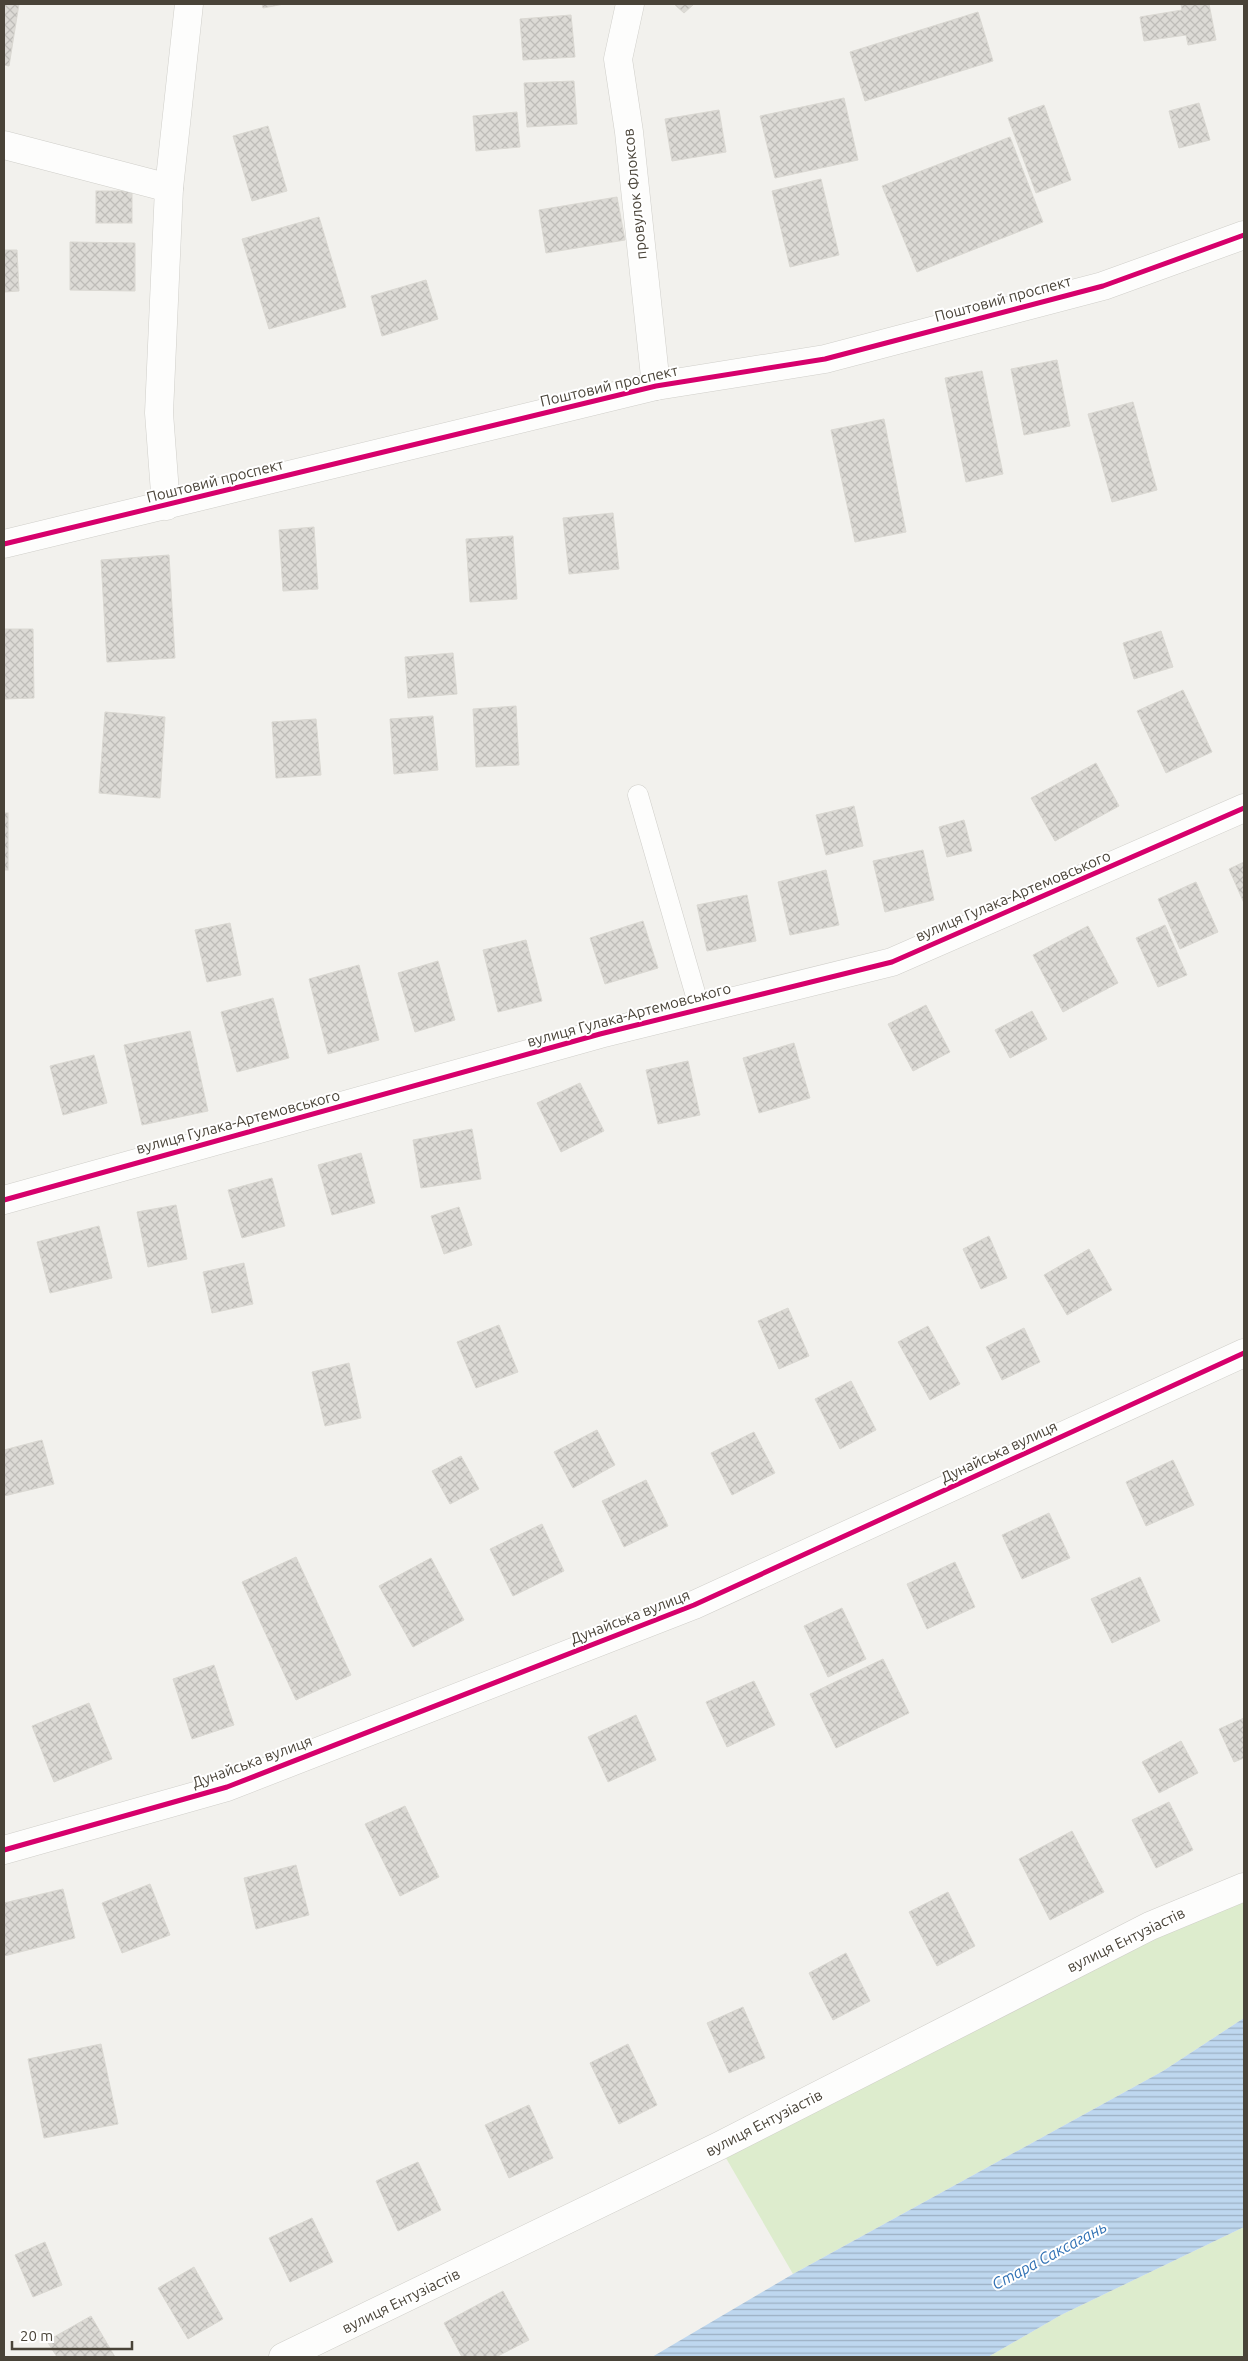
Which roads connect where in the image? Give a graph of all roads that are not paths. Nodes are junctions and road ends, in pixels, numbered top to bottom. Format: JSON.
{"nodes":[{"id":1,"x":189,"y":4,"type":"edge"},
{"id":2,"x":630,"y":4,"type":"edge"},
{"id":3,"x":4,"y":145,"type":"edge"},
{"id":4,"x":169,"y":188,"type":"junction"},
{"id":5,"x":1244,"y":235,"type":"edge"},
{"id":6,"x":656,"y":386,"type":"junction"},
{"id":7,"x":166,"y":506,"type":"junction"},
{"id":8,"x":4,"y":544,"type":"edge"},
{"id":9,"x":638,"y":795,"type":"dead end"},
{"id":10,"x":1244,"y":808,"type":"edge"},
{"id":11,"x":700,"y":1010,"type":"junction"},
{"id":12,"x":4,"y":1200,"type":"edge"},
{"id":13,"x":1244,"y":1353,"type":"edge"},
{"id":14,"x":4,"y":1850,"type":"edge"},
{"id":15,"x":1244,"y":1887,"type":"edge"},
{"id":16,"x":283,"y":2357,"type":"edge"}],
"edges":[{"from":1,"to":4,"type":"street"},
{"from":2,"to":6,"type":"street","name":"провулок Флоксов"},
{"from":3,"to":4,"type":"street"},
{"from":4,"to":7,"type":"street"},
{"from":5,"to":6,"type":"street","name":"Поштовий проспект"},
{"from":6,"to":7,"type":"street","name":"Поштовий проспект"},
{"from":7,"to":8,"type":"street","name":"Поштовий проспект"},
{"from":9,"to":11,"type":"lane"},
{"from":10,"to":11,"type":"street","name":"вулиця Гулака-Артемовського"},
{"from":11,"to":12,"type":"street","name":"вулиця Гулака-Артемовського"},
{"from":13,"to":14,"type":"street","name":"Дунайська вулиця"},
{"from":15,"to":16,"type":"street","name":"вулиця Ентузіастів"}]}
